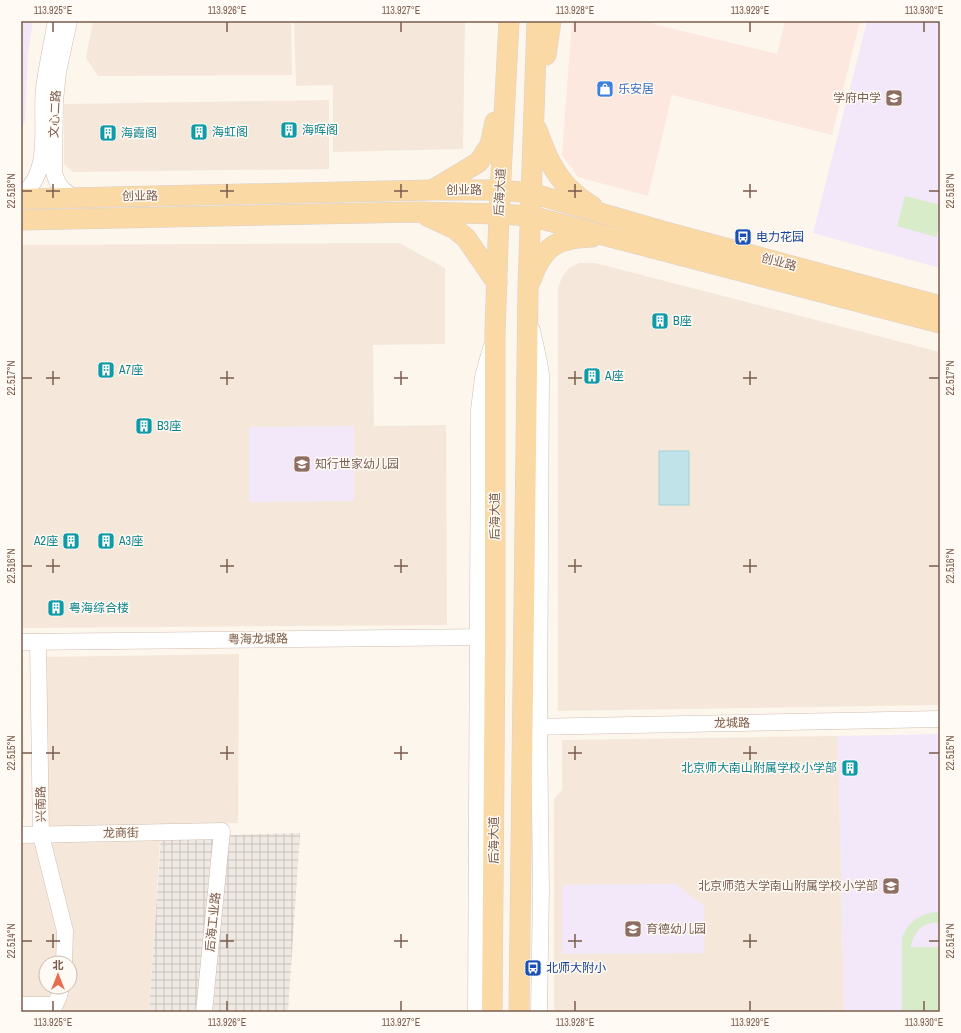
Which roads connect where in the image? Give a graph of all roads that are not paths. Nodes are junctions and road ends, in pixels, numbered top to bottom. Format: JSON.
{"nodes":[{"id":1,"x":56,"y":21,"type":"edge"},
{"id":2,"x":69,"y":21,"type":"edge"},
{"id":3,"x":494,"y":21,"type":"edge"},
{"id":4,"x":509,"y":21,"type":"edge"},
{"id":5,"x":537,"y":21,"type":"edge"},
{"id":6,"x":552,"y":21,"type":"edge"},
{"id":7,"x":505,"y":79,"type":"junction"},
{"id":8,"x":534,"y":93,"type":"junction"},
{"id":9,"x":533,"y":117,"type":"junction"},
{"id":10,"x":432,"y":190,"type":"junction"},
{"id":11,"x":500,"y":190,"type":"junction"},
{"id":12,"x":531,"y":193,"type":"junction"},
{"id":13,"x":21,"y":196,"type":"edge"},
{"id":14,"x":76,"y":198,"type":"junction"},
{"id":15,"x":21,"y":199,"type":"edge"},
{"id":16,"x":417,"y":212,"type":"junction"},
{"id":17,"x":499,"y":214,"type":"junction"},
{"id":18,"x":607,"y":215,"type":"junction"},
{"id":19,"x":530,"y":216,"type":"junction"},
{"id":20,"x":21,"y":220,"type":"edge"},
{"id":21,"x":604,"y":236,"type":"junction"},
{"id":22,"x":497,"y":283,"type":"junction"},
{"id":23,"x":528,"y":289,"type":"junction"},
{"id":24,"x":940,"y":306,"type":"edge"},
{"id":25,"x":940,"y":323,"type":"edge"},
{"id":26,"x":487,"y":637,"type":"junction"},
{"id":27,"x":21,"y":642,"type":"edge"},
{"id":28,"x":38,"y":642,"type":"junction"},
{"id":29,"x":940,"y":719,"type":"edge"},
{"id":30,"x":531,"y":727,"type":"junction"},
{"id":31,"x":222,"y":832,"type":"joint"},
{"id":32,"x":21,"y":835,"type":"edge"},
{"id":33,"x":42,"y":835,"type":"junction"},
{"id":34,"x":64,"y":955,"type":"edge"},
{"id":35,"x":59,"y":995,"type":"edge"},
{"id":36,"x":21,"y":1005,"type":"edge"},
{"id":37,"x":54,"y":1009,"type":"edge"},
{"id":38,"x":204,"y":1012,"type":"edge"},
{"id":39,"x":476,"y":1012,"type":"edge"},
{"id":40,"x":492,"y":1012,"type":"edge"},
{"id":41,"x":519,"y":1012,"type":"edge"},
{"id":42,"x":539,"y":1012,"type":"edge"}],
"edges":[{"from":1,"to":13,"type":"street","name":"文心二路"},
{"from":2,"to":14,"type":"street","name":"文心二路"},
{"from":3,"to":7,"type":"main road"},
{"from":4,"to":7,"type":"main road","name":"后海大道"},
{"from":5,"to":8,"type":"main road"},
{"from":6,"to":8,"type":"main road"},
{"from":7,"to":10,"type":"main road"},
{"from":7,"to":11,"type":"main road","name":"后海大道"},
{"from":8,"to":9,"type":"main road"},
{"from":9,"to":12,"type":"main road"},
{"from":9,"to":18,"type":"main road"},
{"from":10,"to":11,"type":"main road","name":"创业路"},
{"from":10,"to":14,"type":"main road","name":"创业路"},
{"from":11,"to":12,"type":"main road","name":"创业路"},
{"from":11,"to":17,"type":"main road","name":"后海大道"},
{"from":12,"to":18,"type":"main road","name":"创业路"},
{"from":12,"to":19,"type":"main road"},
{"from":14,"to":15,"type":"main road","name":"创业路"},
{"from":16,"to":17,"type":"main road","name":"创业路"},
{"from":16,"to":20,"type":"main road","name":"创业路"},
{"from":16,"to":22,"type":"main road"},
{"from":17,"to":19,"type":"main road","name":"创业路"},
{"from":17,"to":22,"type":"main road","name":"后海大道"},
{"from":18,"to":24,"type":"main road","name":"创业路"},
{"from":19,"to":21,"type":"main road","name":"创业路"},
{"from":19,"to":23,"type":"main road"},
{"from":21,"to":23,"type":"main road"},
{"from":21,"to":25,"type":"main road","name":"创业路"},
{"from":22,"to":26,"type":"main road","name":"后海大道"},
{"from":23,"to":30,"type":"main road"},
{"from":26,"to":28,"type":"street","name":"粤海龙城路"},
{"from":26,"to":39,"type":"street"},
{"from":26,"to":40,"type":"main road","name":"后海大道"},
{"from":27,"to":28,"type":"street","name":"粤海龙城路"},
{"from":28,"to":33,"type":"street","name":"兴南路"},
{"from":29,"to":30,"type":"street","name":"龙城路"},
{"from":30,"to":41,"type":"main road"},
{"from":30,"to":42,"type":"street"},
{"from":31,"to":33,"type":"street","name":"龙商街"},
{"from":31,"to":38,"type":"street","name":"后海工业路"},
{"from":32,"to":33,"type":"street","name":"龙商街"},
{"from":33,"to":34,"type":"street","name":"兴南路"},
{"from":35,"to":37,"type":"street"},
{"from":36,"to":37,"type":"street"}]}
